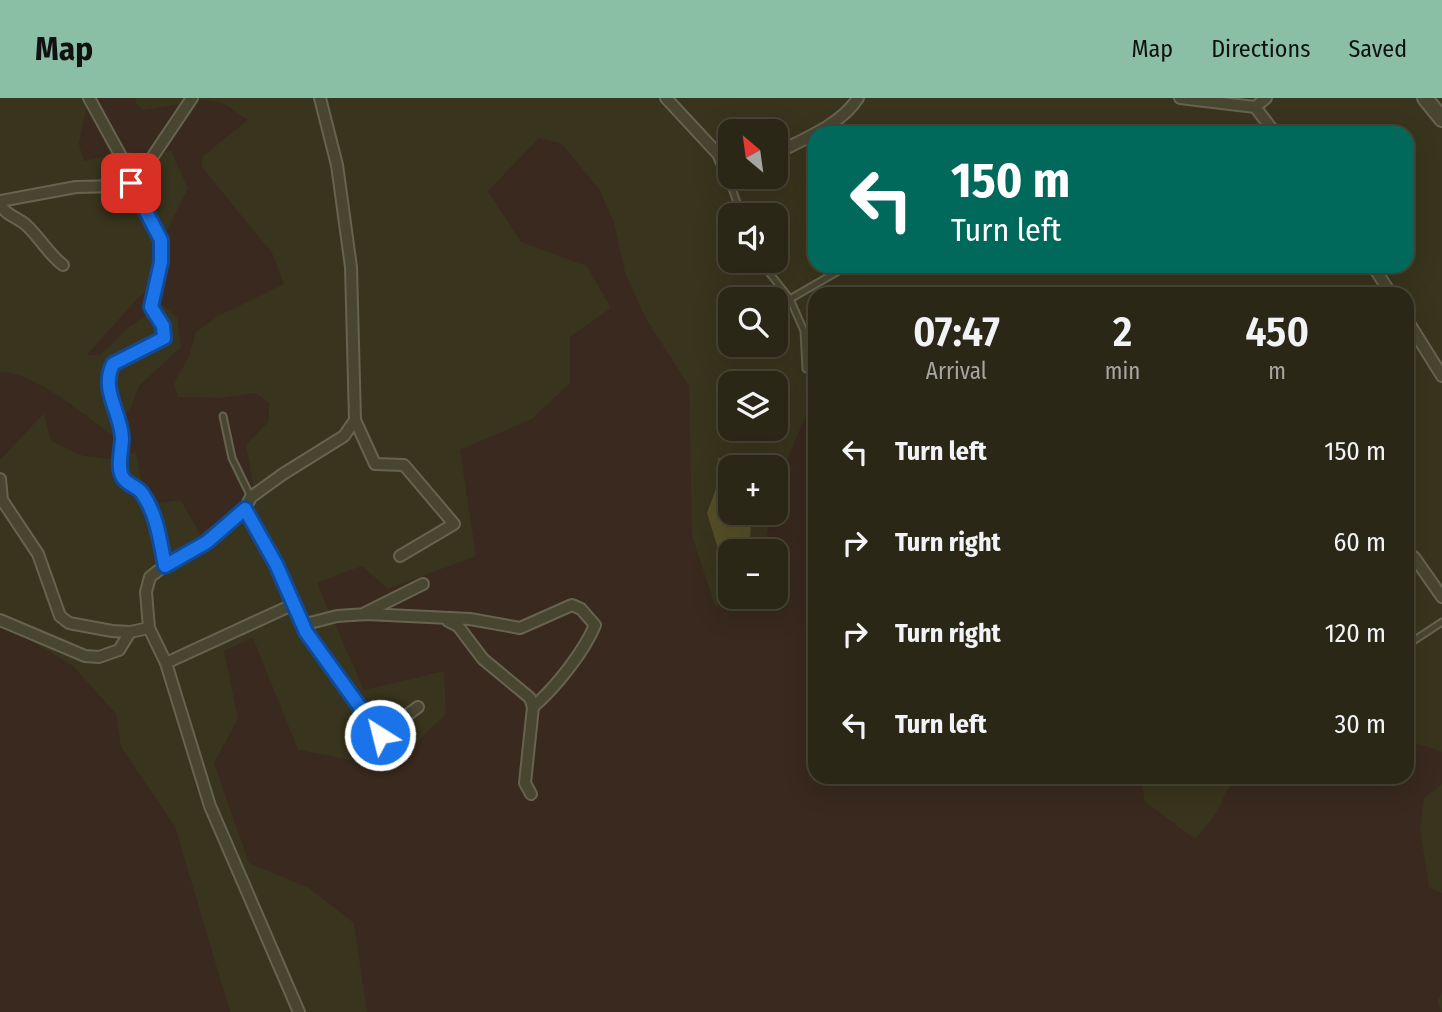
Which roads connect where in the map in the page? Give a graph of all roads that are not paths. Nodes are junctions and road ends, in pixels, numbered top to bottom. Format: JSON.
{"nodes":[{"id":1,"x":89,"y":98,"type":"edge"},
{"id":2,"x":192,"y":98,"type":"edge"},
{"id":3,"x":320,"y":98,"type":"edge"},
{"id":4,"x":666,"y":98,"type":"edge"},
{"id":5,"x":858,"y":98,"type":"edge"},
{"id":6,"x":1180,"y":98,"type":"edge"},
{"id":7,"x":1266,"y":98,"type":"edge"},
{"id":8,"x":1425,"y":98,"type":"edge"},
{"id":9,"x":1255,"y":107,"type":"junction"},
{"id":10,"x":1442,"y":119,"type":"edge"},
{"id":11,"x":826,"y":126,"type":"edge"},
{"id":12,"x":1270,"y":126,"type":"edge"},
{"id":13,"x":808,"y":136,"type":"edge"},
{"id":14,"x":788,"y":147,"type":"edge"},
{"id":15,"x":718,"y":154,"type":"edge"},
{"id":16,"x":133,"y":181,"type":"junction"},
{"id":17,"x":0,"y":203,"type":"edge"},
{"id":18,"x":63,"y":265,"type":"dead end"},
{"id":19,"x":769,"y":273,"type":"edge"},
{"id":20,"x":835,"y":273,"type":"edge"},
{"id":21,"x":811,"y":287,"type":"edge"},
{"id":22,"x":808,"y":289,"type":"edge"},
{"id":23,"x":790,"y":299,"type":"junction"},
{"id":24,"x":1414,"y":331,"type":"edge"},
{"id":25,"x":806,"y":369,"type":"dead end"},
{"id":26,"x":1442,"y":376,"type":"edge"},
{"id":27,"x":222,"y":416,"type":"dead end"},
{"id":28,"x":355,"y":419,"type":"junction"},
{"id":29,"x":1,"y":486,"type":"edge"},
{"id":30,"x":251,"y":497,"type":"junction"},
{"id":31,"x":245,"y":509,"type":"junction"},
{"id":32,"x":400,"y":556,"type":"dead end"},
{"id":33,"x":1414,"y":557,"type":"edge"},
{"id":34,"x":165,"y":566,"type":"junction"},
{"id":35,"x":423,"y":584,"type":"dead end"},
{"id":36,"x":1442,"y":597,"type":"edge"},
{"id":37,"x":292,"y":605,"type":"junction"},
{"id":38,"x":363,"y":614,"type":"junction"},
{"id":39,"x":0,"y":620,"type":"edge"},
{"id":40,"x":447,"y":620,"type":"junction"},
{"id":41,"x":1442,"y":622,"type":"edge"},
{"id":42,"x":302,"y":625,"type":"junction"},
{"id":43,"x":149,"y":628,"type":"junction"},
{"id":44,"x":130,"y":632,"type":"junction"},
{"id":45,"x":1414,"y":640,"type":"edge"},
{"id":46,"x":166,"y":663,"type":"junction"},
{"id":47,"x":418,"y":707,"type":"dead end"},
{"id":48,"x":533,"y":707,"type":"junction"},
{"id":49,"x":531,"y":794,"type":"dead end"},
{"id":50,"x":299,"y":1012,"type":"edge"}],
"edges":[{"from":1,"to":16,"type":"street"},
{"from":2,"to":16,"type":"street"},
{"from":3,"to":28,"type":"street"},
{"from":4,"to":15,"type":"street"},
{"from":5,"to":11,"type":"street"},
{"from":6,"to":9,"type":"street"},
{"from":7,"to":9,"type":"street"},
{"from":8,"to":10,"type":"street"},
{"from":9,"to":12,"type":"street"},
{"from":13,"to":14,"type":"street"},
{"from":16,"to":17,"type":"street"},
{"from":16,"to":34,"type":"street"},
{"from":17,"to":18,"type":"street"},
{"from":19,"to":23,"type":"lane"},
{"from":20,"to":21,"type":"lane"},
{"from":22,"to":23,"type":"lane"},
{"from":23,"to":25,"type":"lane"},
{"from":24,"to":26,"type":"street"},
{"from":27,"to":30,"type":"lane"},
{"from":28,"to":30,"type":"street"},
{"from":28,"to":32,"type":"street"},
{"from":29,"to":44,"type":"street"},
{"from":30,"to":31,"type":"street"},
{"from":31,"to":34,"type":"street"},
{"from":31,"to":37,"type":"street"},
{"from":33,"to":36,"type":"street"},
{"from":34,"to":43,"type":"street"},
{"from":35,"to":38,"type":"street"},
{"from":37,"to":42,"type":"street"},
{"from":37,"to":46,"type":"street"},
{"from":38,"to":40,"type":"street"},
{"from":38,"to":42,"type":"street"},
{"from":39,"to":44,"type":"street"},
{"from":40,"to":48,"type":"street"},
{"from":40,"to":48,"type":"street"},
{"from":41,"to":45,"type":"lane"},
{"from":42,"to":47,"type":"street"},
{"from":43,"to":44,"type":"street"},
{"from":43,"to":46,"type":"street"},
{"from":46,"to":50,"type":"street"},
{"from":48,"to":49,"type":"street"}]}
